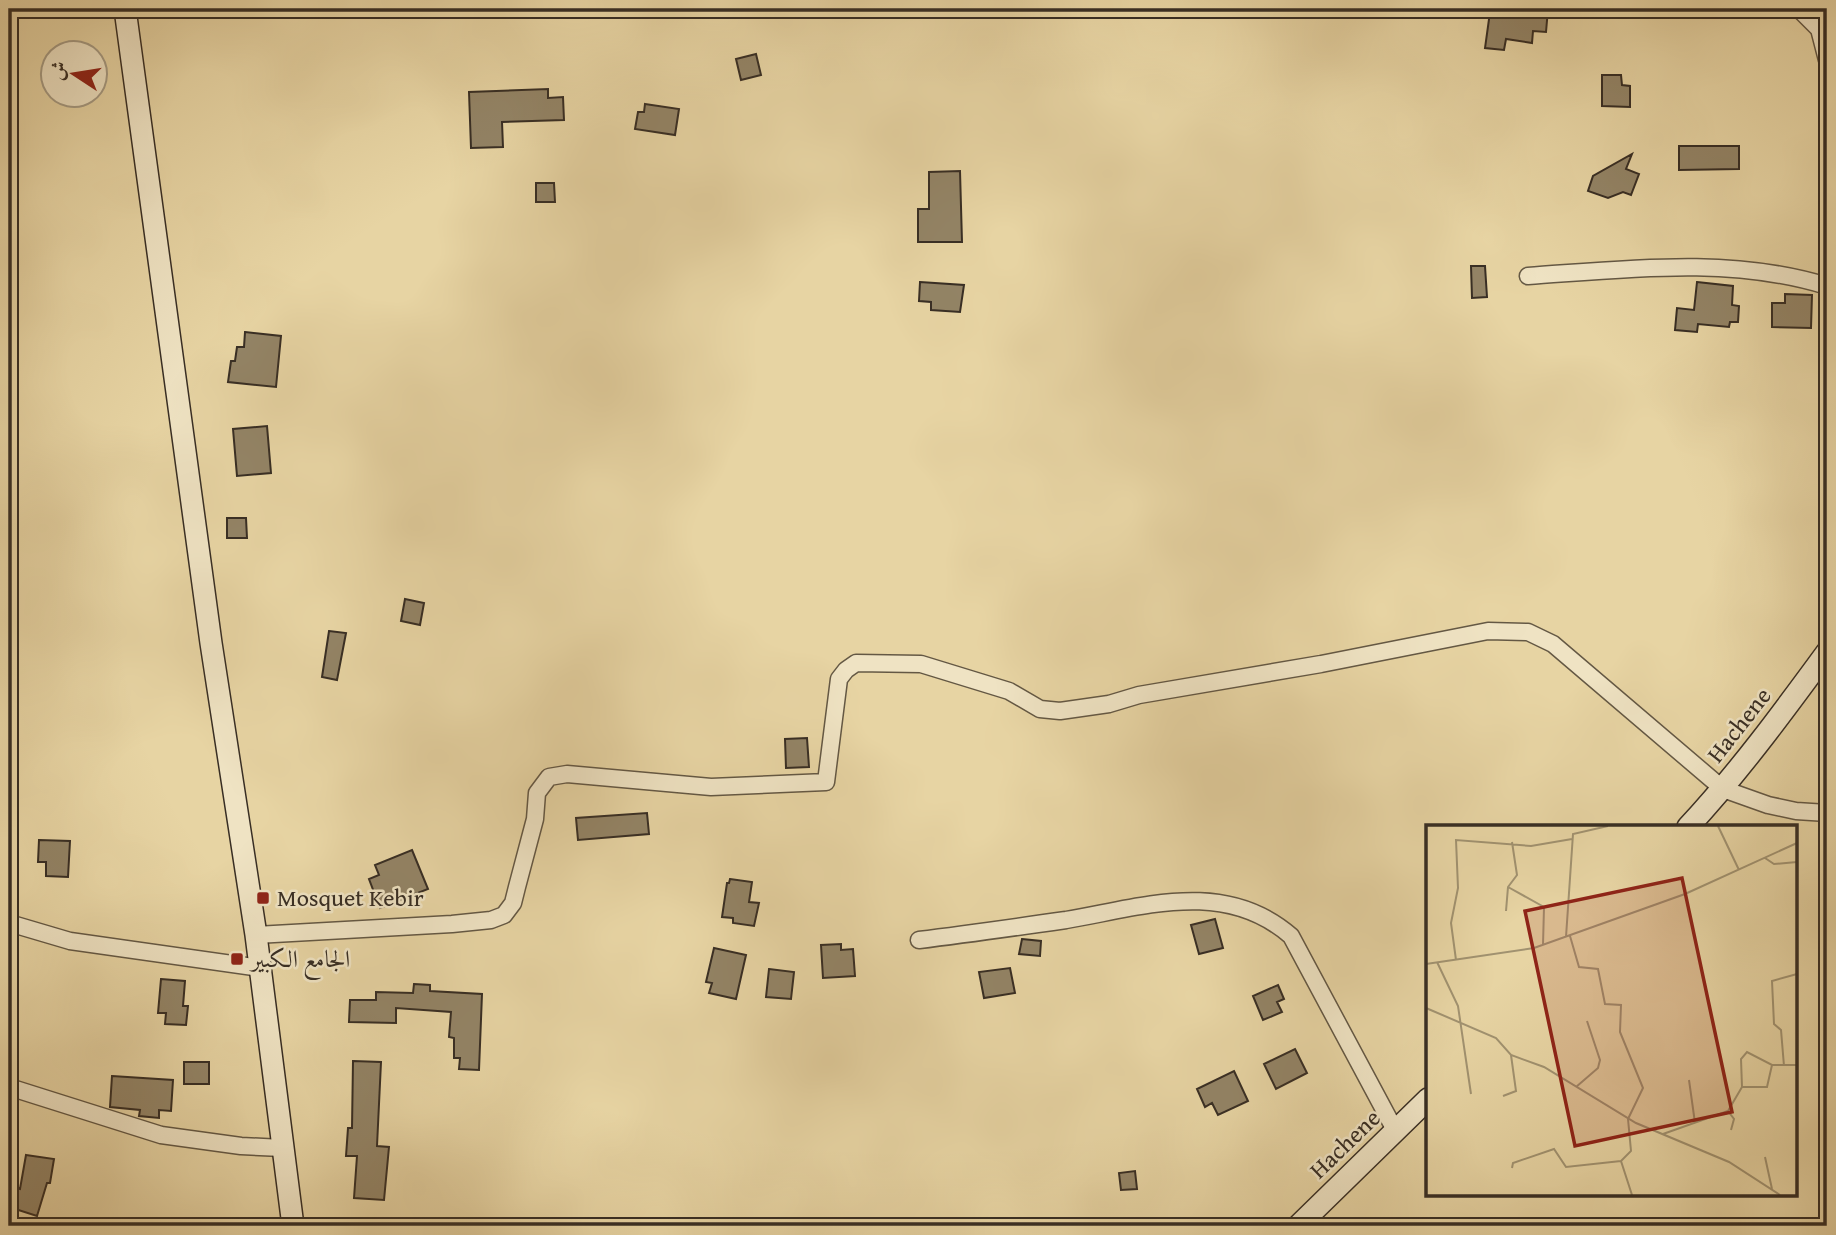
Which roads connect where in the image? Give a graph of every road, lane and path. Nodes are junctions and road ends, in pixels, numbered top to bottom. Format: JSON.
{"nodes":[{"id":1,"x":125,"y":9,"type":"edge"},
{"id":2,"x":1799,"y":9,"type":"edge"},
{"id":3,"x":1823,"y":27,"type":"edge"},
{"id":4,"x":1827,"y":60,"type":"edge"},
{"id":5,"x":1528,"y":276,"type":"dead end"},
{"id":6,"x":1827,"y":286,"type":"edge"},
{"id":7,"x":1827,"y":652,"type":"edge"},
{"id":8,"x":1723,"y":789,"type":"junction"},
{"id":9,"x":1827,"y":813,"type":"edge"},
{"id":10,"x":1690,"y":825,"type":"edge"},
{"id":11,"x":9,"y":923,"type":"edge"},
{"id":12,"x":256,"y":935,"type":"junction"},
{"id":13,"x":919,"y":940,"type":"dead end"},
{"id":14,"x":260,"y":968,"type":"junction"},
{"id":15,"x":9,"y":1087,"type":"edge"},
{"id":16,"x":1426,"y":1101,"type":"edge"},
{"id":17,"x":1396,"y":1132,"type":"junction"},
{"id":18,"x":282,"y":1148,"type":"junction"},
{"id":19,"x":293,"y":1226,"type":"edge"},
{"id":20,"x":1298,"y":1226,"type":"edge"}],
"edges":[{"from":1,"to":12,"type":"main road"},
{"from":2,"to":3,"type":"street"},
{"from":3,"to":4,"type":"street"},
{"from":5,"to":6,"type":"street"},
{"from":7,"to":8,"type":"main road","name":"Hachene"},
{"from":8,"to":9,"type":"street"},
{"from":8,"to":10,"type":"main road","name":"Hachene"},
{"from":8,"to":12,"type":"street"},
{"from":11,"to":14,"type":"street"},
{"from":12,"to":14,"type":"main road"},
{"from":13,"to":17,"type":"street"},
{"from":14,"to":18,"type":"main road"},
{"from":15,"to":18,"type":"street"},
{"from":16,"to":17,"type":"main road","name":"Hachene"},
{"from":17,"to":20,"type":"main road","name":"Hachene"},
{"from":18,"to":19,"type":"main road"}]}
